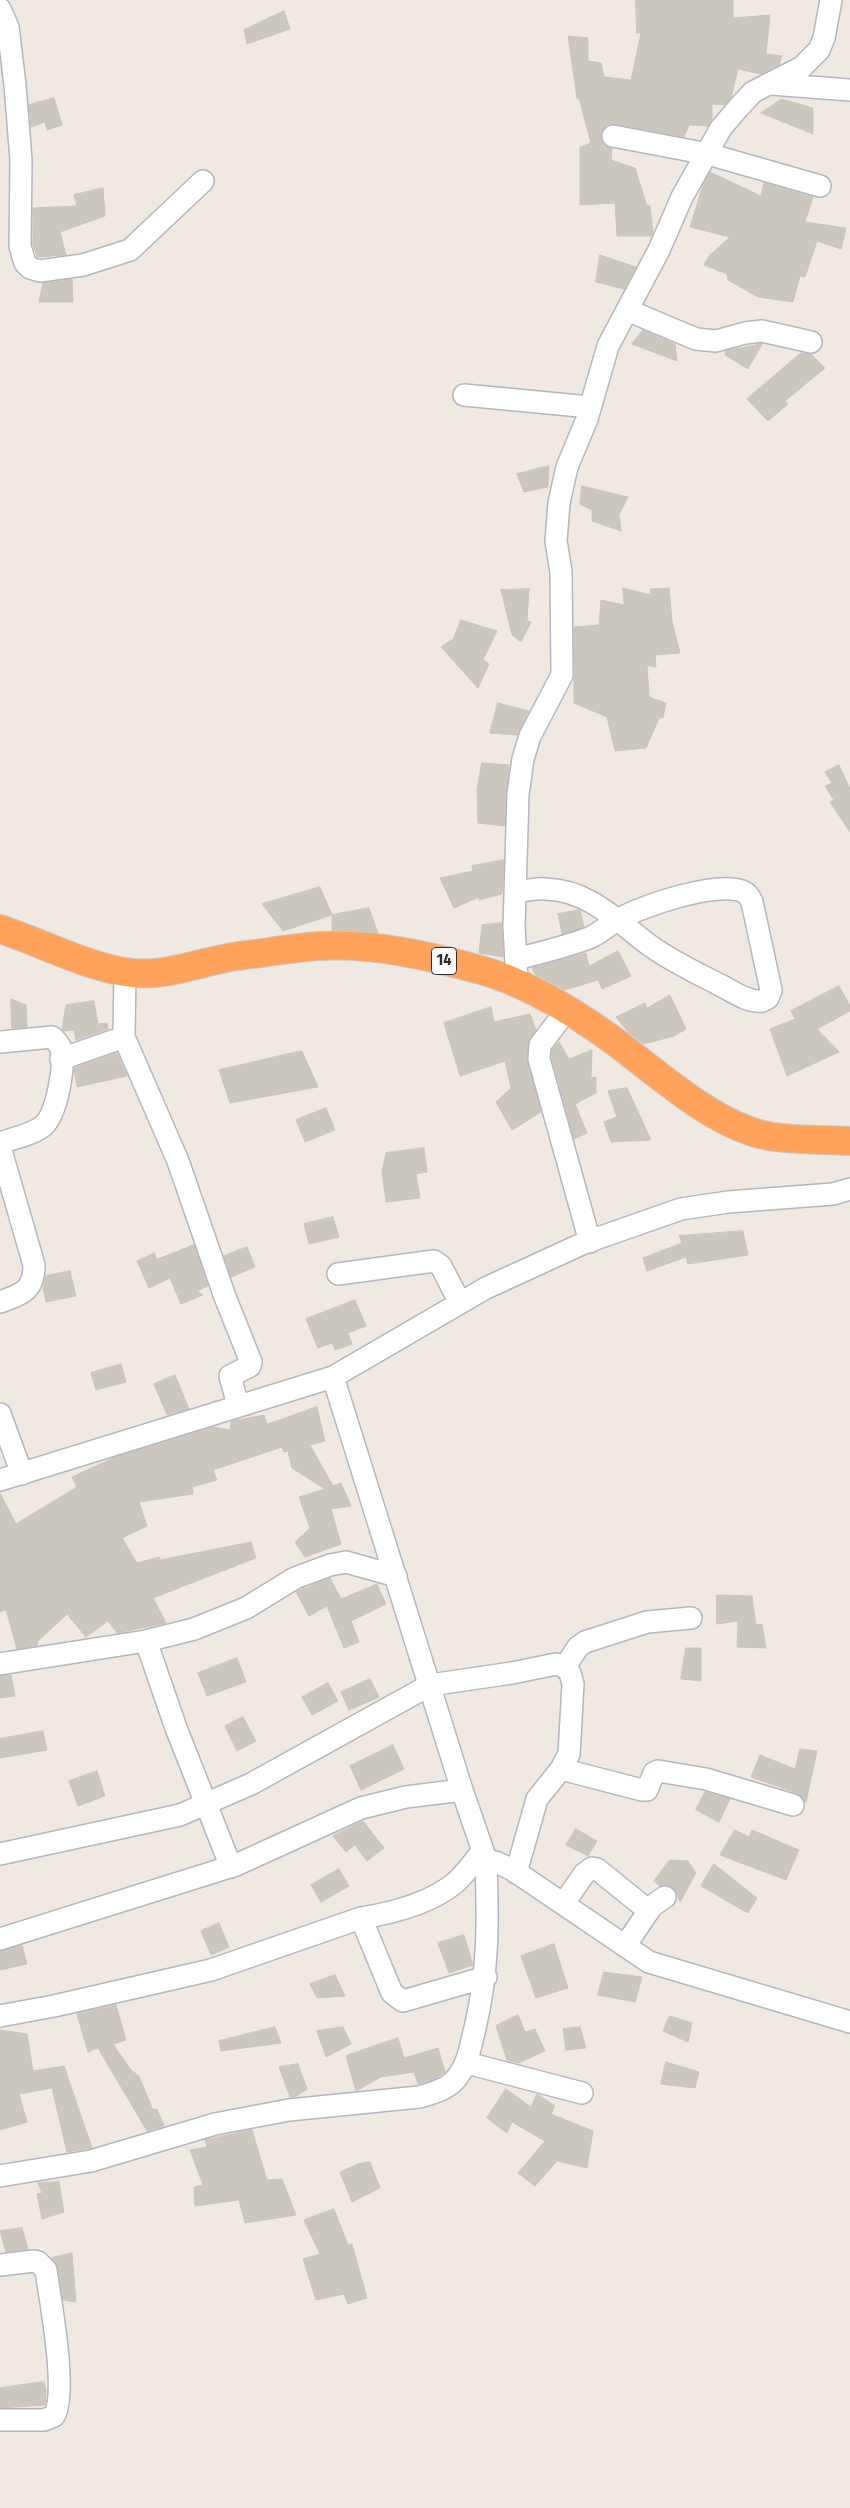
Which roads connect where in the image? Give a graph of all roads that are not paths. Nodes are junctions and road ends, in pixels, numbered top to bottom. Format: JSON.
{"nodes":[{"id":1,"x":830,"y":0,"type":"edge"},
{"id":2,"x":0,"y":9,"type":"edge"},
{"id":3,"x":771,"y":84,"type":"junction"},
{"id":4,"x":850,"y":90,"type":"edge"},
{"id":5,"x":613,"y":136,"type":"dead end"},
{"id":6,"x":708,"y":154,"type":"junction"},
{"id":7,"x":203,"y":181,"type":"dead end"},
{"id":8,"x":820,"y":186,"type":"dead end"},
{"id":9,"x":627,"y":310,"type":"junction"},
{"id":10,"x":811,"y":342,"type":"dead end"},
{"id":11,"x":464,"y":395,"type":"dead end"},
{"id":12,"x":590,"y":407,"type":"junction"},
{"id":13,"x":516,"y":891,"type":"junction"},
{"id":14,"x":618,"y":919,"type":"junction"},
{"id":15,"x":0,"y":929,"type":"edge"},
{"id":16,"x":516,"y":970,"type":"junction"},
{"id":17,"x":125,"y":972,"type":"junction"},
{"id":18,"x":566,"y":1010,"type":"junction"},
{"id":19,"x":124,"y":1037,"type":"junction"},
{"id":20,"x":0,"y":1042,"type":"edge"},
{"id":21,"x":61,"y":1059,"type":"junction"},
{"id":22,"x":850,"y":1141,"type":"edge"},
{"id":23,"x":0,"y":1143,"type":"edge"},
{"id":24,"x":0,"y":1147,"type":"edge"},
{"id":25,"x":850,"y":1189,"type":"edge"},
{"id":26,"x":590,"y":1242,"type":"junction"},
{"id":27,"x":338,"y":1274,"type":"dead end"},
{"id":28,"x":0,"y":1302,"type":"edge"},
{"id":29,"x":460,"y":1303,"type":"junction"},
{"id":30,"x":334,"y":1376,"type":"junction"},
{"id":31,"x":238,"y":1405,"type":"junction"},
{"id":32,"x":0,"y":1414,"type":"edge"},
{"id":33,"x":22,"y":1474,"type":"junction"},
{"id":34,"x":0,"y":1480,"type":"edge"},
{"id":35,"x":396,"y":1576,"type":"junction"},
{"id":36,"x":691,"y":1618,"type":"dead end"},
{"id":37,"x":146,"y":1641,"type":"junction"},
{"id":38,"x":0,"y":1664,"type":"edge"},
{"id":39,"x":565,"y":1667,"type":"junction"},
{"id":40,"x":430,"y":1685,"type":"junction"},
{"id":41,"x":561,"y":1769,"type":"junction"},
{"id":42,"x":462,"y":1790,"type":"junction"},
{"id":43,"x":207,"y":1803,"type":"junction"},
{"id":44,"x":793,"y":1805,"type":"dead end"},
{"id":45,"x":0,"y":1854,"type":"edge"},
{"id":46,"x":499,"y":1864,"type":"junction"},
{"id":47,"x":231,"y":1867,"type":"junction"},
{"id":48,"x":564,"y":1903,"type":"junction"},
{"id":49,"x":361,"y":1918,"type":"junction"},
{"id":50,"x":0,"y":1940,"type":"edge"},
{"id":51,"x":625,"y":1946,"type":"junction"},
{"id":52,"x":486,"y":1977,"type":"junction"},
{"id":53,"x":0,"y":2016,"type":"edge"},
{"id":54,"x":850,"y":2022,"type":"edge"},
{"id":55,"x":467,"y":2063,"type":"junction"},
{"id":56,"x":582,"y":2093,"type":"dead end"},
{"id":57,"x":0,"y":2176,"type":"edge"},
{"id":58,"x":0,"y":2265,"type":"edge"},
{"id":59,"x":0,"y":2420,"type":"edge"}],
"edges":[{"from":1,"to":3,"type":"street"},
{"from":2,"to":7,"type":"street"},
{"from":3,"to":4,"type":"street"},
{"from":3,"to":6,"type":"street"},
{"from":5,"to":6,"type":"street"},
{"from":6,"to":8,"type":"street"},
{"from":6,"to":9,"type":"street"},
{"from":9,"to":10,"type":"street"},
{"from":9,"to":12,"type":"street"},
{"from":11,"to":12,"type":"street"},
{"from":12,"to":13,"type":"street"},
{"from":13,"to":14,"type":"street"},
{"from":13,"to":16,"type":"street"},
{"from":14,"to":14,"type":"street"},
{"from":14,"to":16,"type":"street"},
{"from":15,"to":17,"type":"highway","number":"14"},
{"from":16,"to":17,"type":"highway","number":"14"},
{"from":16,"to":18,"type":"highway","number":"14"},
{"from":17,"to":19,"type":"street"},
{"from":18,"to":22,"type":"highway","number":"14"},
{"from":18,"to":26,"type":"street"},
{"from":19,"to":21,"type":"street"},
{"from":19,"to":31,"type":"street"},
{"from":20,"to":21,"type":"street"},
{"from":21,"to":23,"type":"street"},
{"from":24,"to":28,"type":"street"},
{"from":25,"to":26,"type":"street"},
{"from":26,"to":29,"type":"street"},
{"from":27,"to":29,"type":"street"},
{"from":29,"to":30,"type":"street"},
{"from":30,"to":31,"type":"street"},
{"from":30,"to":35,"type":"street"},
{"from":31,"to":33,"type":"street"},
{"from":32,"to":33,"type":"street"},
{"from":33,"to":34,"type":"street"},
{"from":35,"to":37,"type":"street"},
{"from":35,"to":40,"type":"street"},
{"from":36,"to":39,"type":"street"},
{"from":37,"to":38,"type":"street"},
{"from":37,"to":43,"type":"street"},
{"from":39,"to":40,"type":"street"},
{"from":39,"to":41,"type":"street"},
{"from":40,"to":42,"type":"street"},
{"from":40,"to":43,"type":"street"},
{"from":41,"to":44,"type":"street"},
{"from":41,"to":46,"type":"street"},
{"from":42,"to":46,"type":"street"},
{"from":42,"to":47,"type":"street"},
{"from":43,"to":45,"type":"street"},
{"from":43,"to":47,"type":"street"},
{"from":46,"to":48,"type":"street"},
{"from":46,"to":49,"type":"street"},
{"from":46,"to":52,"type":"street"},
{"from":47,"to":50,"type":"street"},
{"from":48,"to":51,"type":"street"},
{"from":48,"to":51,"type":"street"},
{"from":49,"to":52,"type":"street"},
{"from":49,"to":53,"type":"street"},
{"from":51,"to":54,"type":"street"},
{"from":52,"to":55,"type":"street"},
{"from":55,"to":56,"type":"street"},
{"from":55,"to":57,"type":"street"},
{"from":58,"to":59,"type":"street"}]}
